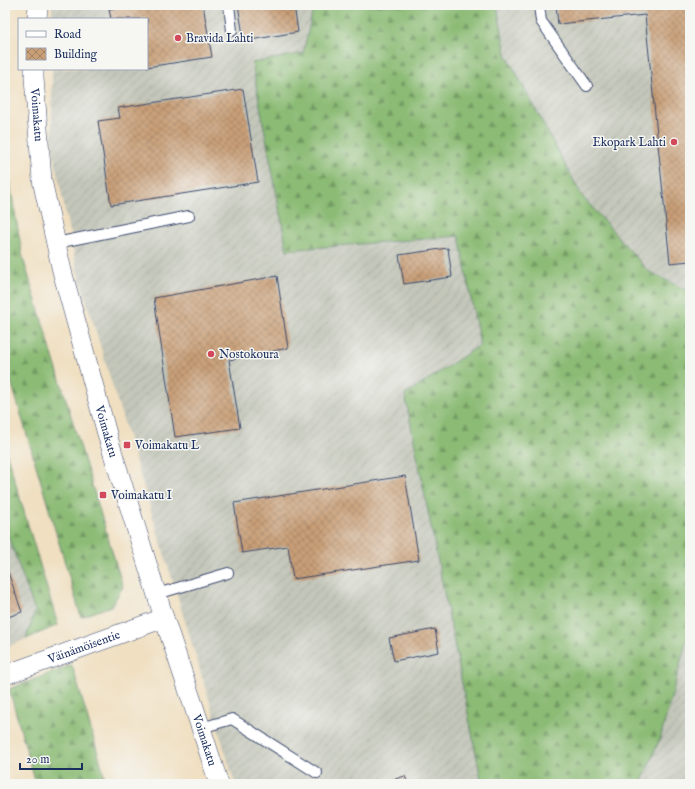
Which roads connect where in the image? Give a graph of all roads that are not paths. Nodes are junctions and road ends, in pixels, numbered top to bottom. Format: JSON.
{"nodes":[{"id":1,"x":38,"y":5,"type":"edge"},
{"id":2,"x":229,"y":5,"type":"edge"},
{"id":3,"x":539,"y":5,"type":"edge"},
{"id":4,"x":37,"y":18,"type":"edge"},
{"id":5,"x":232,"y":31,"type":"dead end"},
{"id":6,"x":34,"y":70,"type":"edge"},
{"id":7,"x":587,"y":86,"type":"dead end"},
{"id":8,"x":189,"y":216,"type":"dead end"},
{"id":9,"x":56,"y":243,"type":"junction"},
{"id":10,"x":228,"y":573,"type":"dead end"},
{"id":11,"x":156,"y":594,"type":"junction"},
{"id":12,"x":164,"y":618,"type":"junction"},
{"id":13,"x":5,"y":675,"type":"edge"},
{"id":14,"x":202,"y":728,"type":"junction"},
{"id":15,"x":317,"y":773,"type":"dead end"},
{"id":16,"x":219,"y":784,"type":"edge"}],
"edges":[{"from":1,"to":4,"type":"street"},
{"from":2,"to":5,"type":"lane"},
{"from":3,"to":7,"type":"lane"},
{"from":6,"to":9,"type":"street","name":"Voimakatu"},
{"from":8,"to":9,"type":"lane"},
{"from":9,"to":11,"type":"street","name":"Voimakatu"},
{"from":10,"to":11,"type":"lane"},
{"from":11,"to":12,"type":"street","name":"Voimakatu"},
{"from":12,"to":13,"type":"street","name":"Väinämöisentie"},
{"from":12,"to":14,"type":"street","name":"Voimakatu"},
{"from":14,"to":15,"type":"lane"},
{"from":14,"to":16,"type":"street","name":"Voimakatu"}]}
